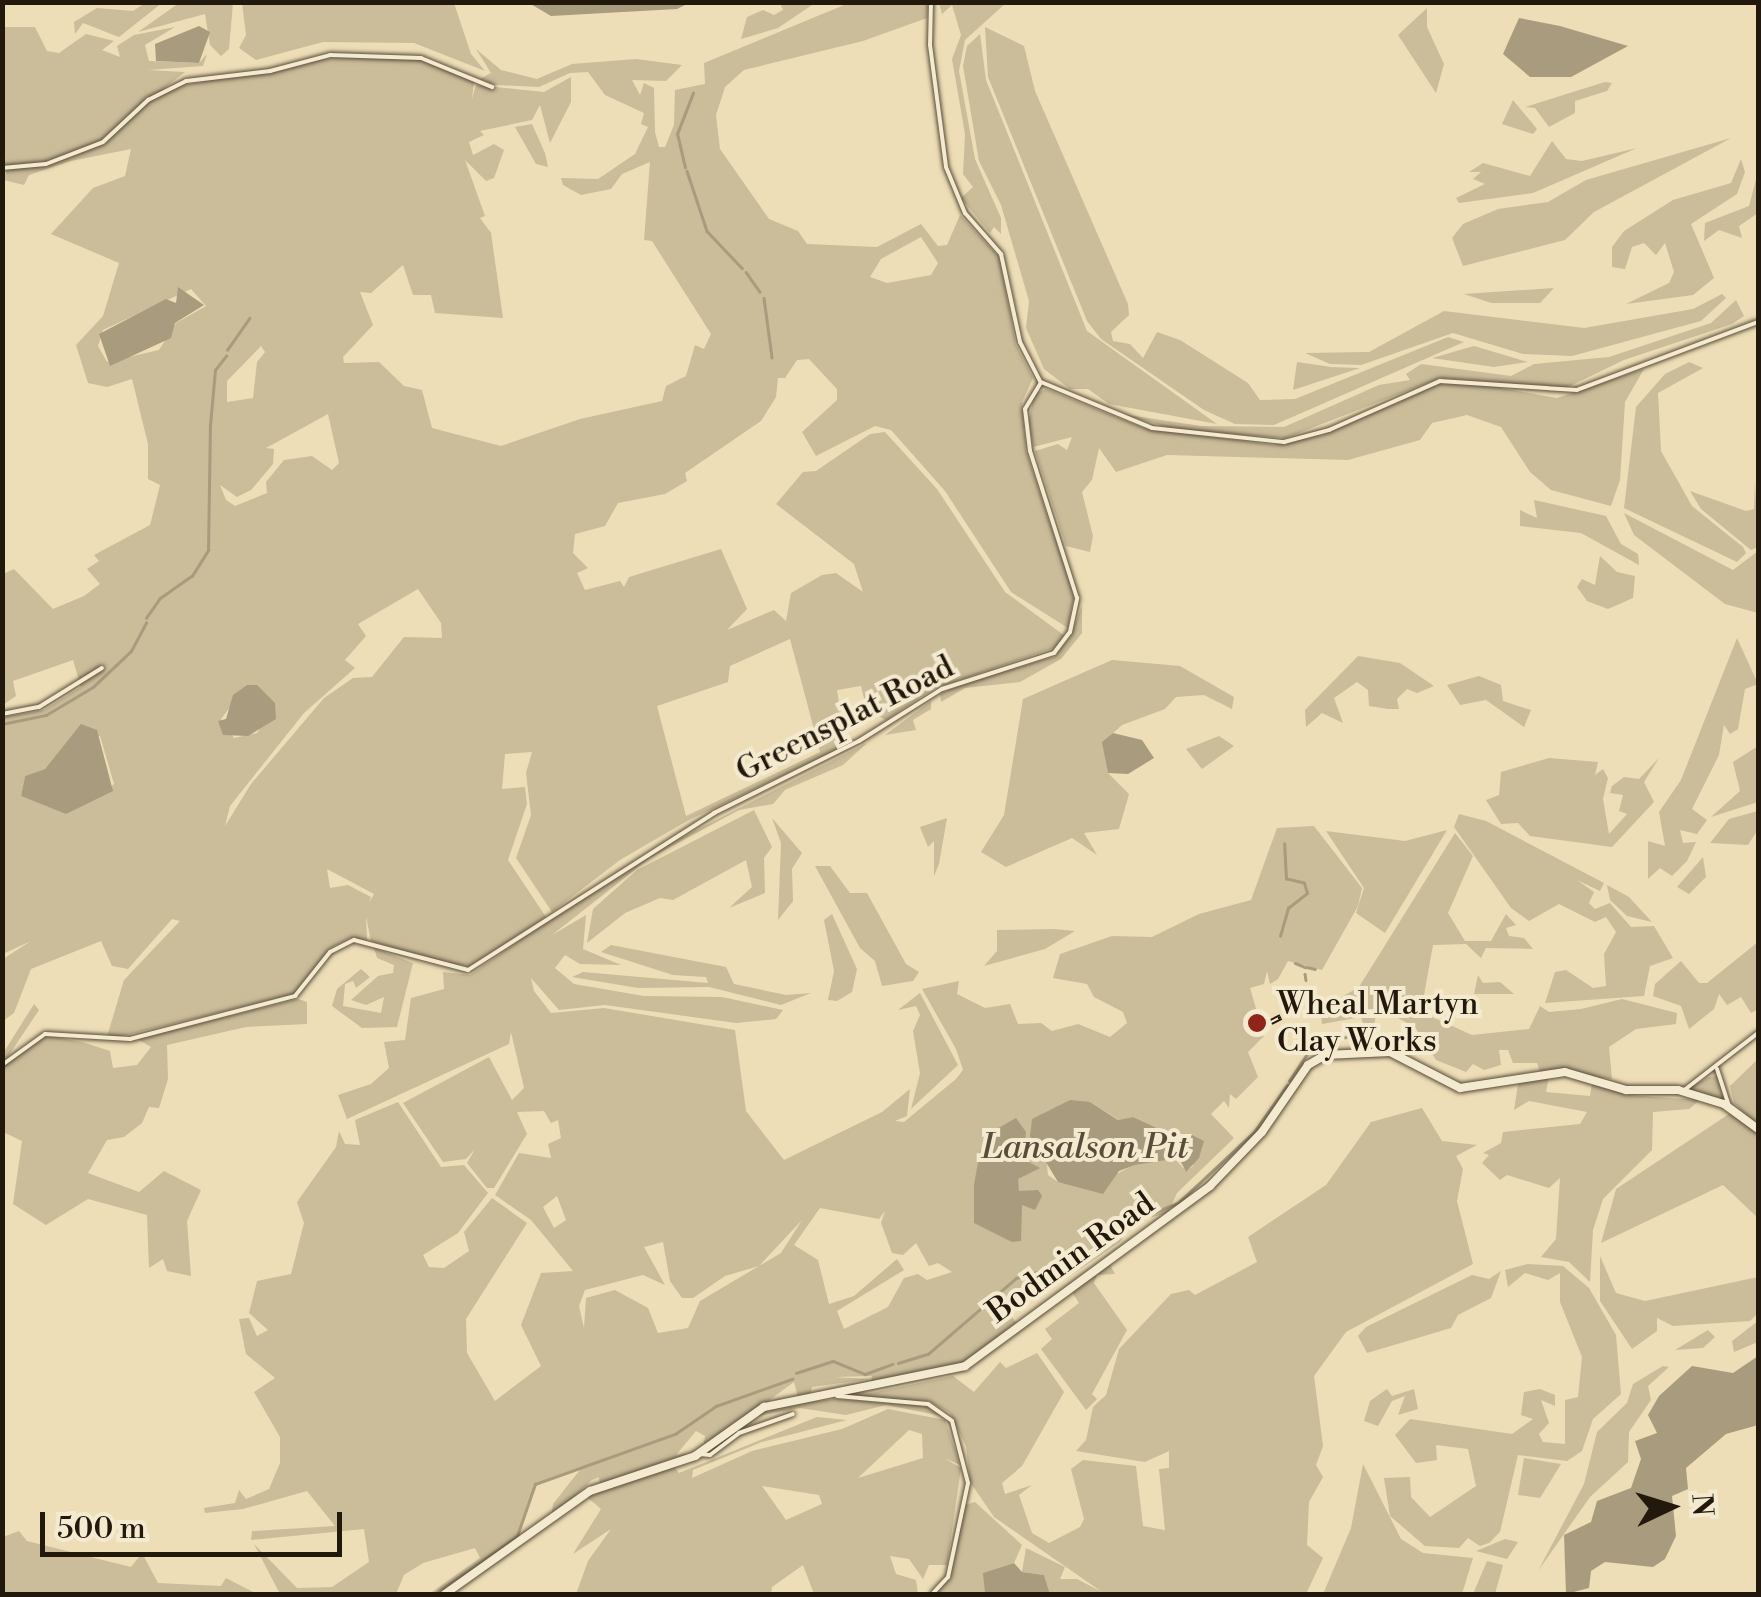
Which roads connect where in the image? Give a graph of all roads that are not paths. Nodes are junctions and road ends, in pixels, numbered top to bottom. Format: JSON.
{"nodes":[{"id":1,"x":930,"y":2,"type":"edge"},
{"id":2,"x":492,"y":87,"type":"dead end"},
{"id":3,"x":2,"y":168,"type":"edge"},
{"id":4,"x":1758,"y":322,"type":"edge"},
{"id":5,"x":1041,"y":382,"type":"junction"},
{"id":6,"x":102,"y":668,"type":"dead end"},
{"id":7,"x":2,"y":714,"type":"edge"},
{"id":8,"x":1758,"y":1033,"type":"edge"},
{"id":9,"x":2,"y":1066,"type":"edge"},
{"id":10,"x":1718,"y":1070,"type":"junction"},
{"id":11,"x":1684,"y":1091,"type":"junction"},
{"id":12,"x":1729,"y":1107,"type":"junction"},
{"id":13,"x":1758,"y":1129,"type":"edge"},
{"id":14,"x":837,"y":1396,"type":"junction"},
{"id":15,"x":793,"y":1414,"type":"dead end"},
{"id":16,"x":699,"y":1454,"type":"junction"},
{"id":17,"x":445,"y":1594,"type":"edge"},
{"id":18,"x":932,"y":1594,"type":"edge"}],
"edges":[{"from":1,"to":5,"type":"street"},
{"from":2,"to":3,"type":"street"},
{"from":4,"to":5,"type":"street"},
{"from":5,"to":9,"type":"street","name":"Greensplat Road"},
{"from":6,"to":7,"type":"street"},
{"from":8,"to":10,"type":"street"},
{"from":10,"to":11,"type":"street"},
{"from":10,"to":12,"type":"street"},
{"from":11,"to":12,"type":"main road","name":"Bodmin Road"},
{"from":11,"to":14,"type":"main road","name":"Bodmin Road"},
{"from":12,"to":13,"type":"main road","name":"Bodmin Road"},
{"from":14,"to":16,"type":"main road","name":"Bodmin Road"},
{"from":14,"to":18,"type":"street"},
{"from":15,"to":16,"type":"street"},
{"from":16,"to":17,"type":"main road","name":"Bodmin Road"}]}
